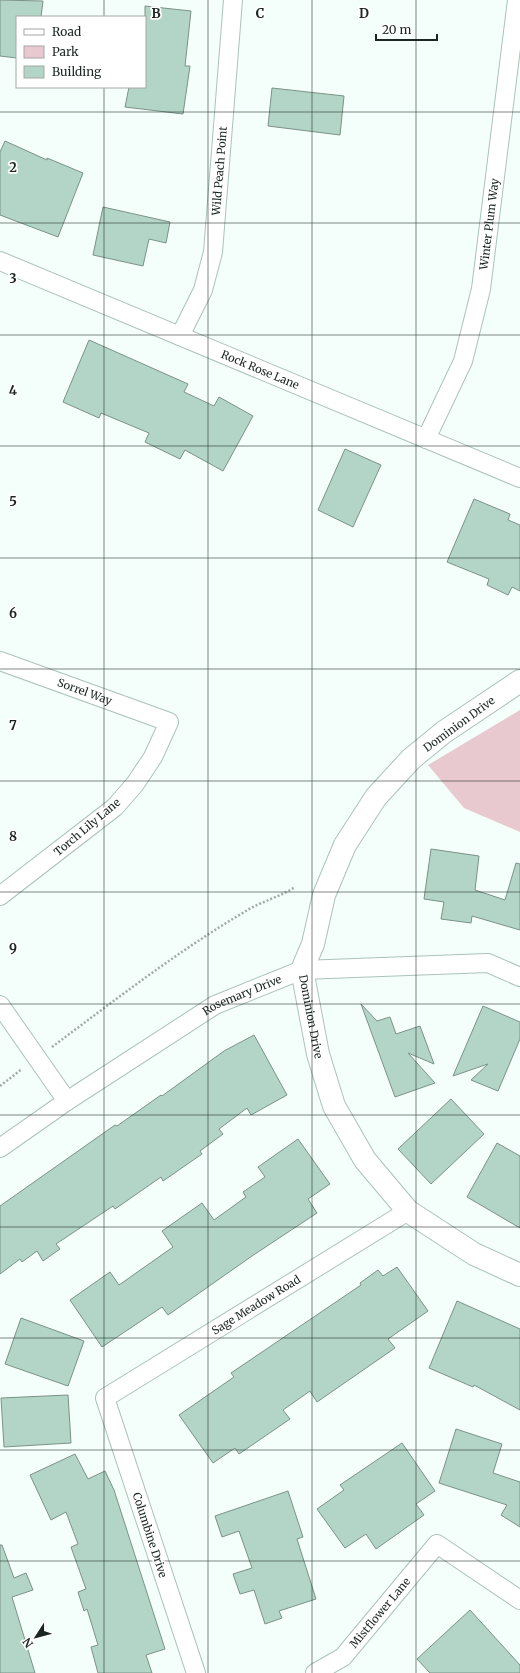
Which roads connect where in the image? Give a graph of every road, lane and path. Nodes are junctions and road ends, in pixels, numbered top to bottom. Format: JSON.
{"nodes":[{"id":1,"x":233,"y":0,"type":"edge"},
{"id":2,"x":517,"y":0,"type":"edge"},
{"id":3,"x":0,"y":261,"type":"edge"},
{"id":4,"x":180,"y":336,"type":"junction"},
{"id":5,"x":426,"y":439,"type":"junction"},
{"id":6,"x":520,"y":478,"type":"edge"},
{"id":7,"x":0,"y":660,"type":"edge"},
{"id":8,"x":520,"y":681,"type":"edge"},
{"id":9,"x":169,"y":722,"type":"joint"},
{"id":10,"x":295,"y":887,"type":"dead end"},
{"id":11,"x":0,"y":896,"type":"edge"},
{"id":12,"x":302,"y":970,"type":"junction"},
{"id":13,"x":520,"y":977,"type":"edge"},
{"id":14,"x":0,"y":1005,"type":"edge"},
{"id":15,"x":37,"y":1058,"type":"junction"},
{"id":16,"x":0,"y":1086,"type":"edge"},
{"id":17,"x":67,"y":1101,"type":"junction"},
{"id":18,"x":0,"y":1148,"type":"edge"},
{"id":19,"x":408,"y":1211,"type":"junction"},
{"id":20,"x":520,"y":1275,"type":"edge"},
{"id":21,"x":104,"y":1398,"type":"joint"},
{"id":22,"x":520,"y":1600,"type":"edge"},
{"id":23,"x":196,"y":1673,"type":"edge"},
{"id":24,"x":315,"y":1673,"type":"edge"}],
"edges":[{"from":1,"to":4,"type":"street","name":"Wild Peach Point"},
{"from":2,"to":5,"type":"street","name":"Winter Plum Way"},
{"from":3,"to":4,"type":"street","name":"Rock Rose Lane"},
{"from":4,"to":5,"type":"street","name":"Rock Rose Lane"},
{"from":5,"to":6,"type":"street","name":"Rock Rose Lane"},
{"from":7,"to":9,"type":"street","name":"Sorrel Way"},
{"from":8,"to":12,"type":"street","name":"Dominion Drive"},
{"from":9,"to":11,"type":"street","name":"Torch Lily Lane"},
{"from":10,"to":15,"type":"path"},
{"from":12,"to":13,"type":"street","name":"Rosemary Drive"},
{"from":12,"to":17,"type":"street","name":"Rosemary Drive"},
{"from":12,"to":19,"type":"street","name":"Dominion Drive"},
{"from":14,"to":15,"type":"street"},
{"from":15,"to":16,"type":"path"},
{"from":15,"to":17,"type":"street"},
{"from":17,"to":18,"type":"street","name":"Rosemary Drive"},
{"from":19,"to":20,"type":"street","name":"Dominion Drive"},
{"from":19,"to":21,"type":"street","name":"Sage Meadow Road"},
{"from":21,"to":23,"type":"street","name":"Columbine Drive"},
{"from":22,"to":24,"type":"street","name":"Mistflower Lane"}]}
